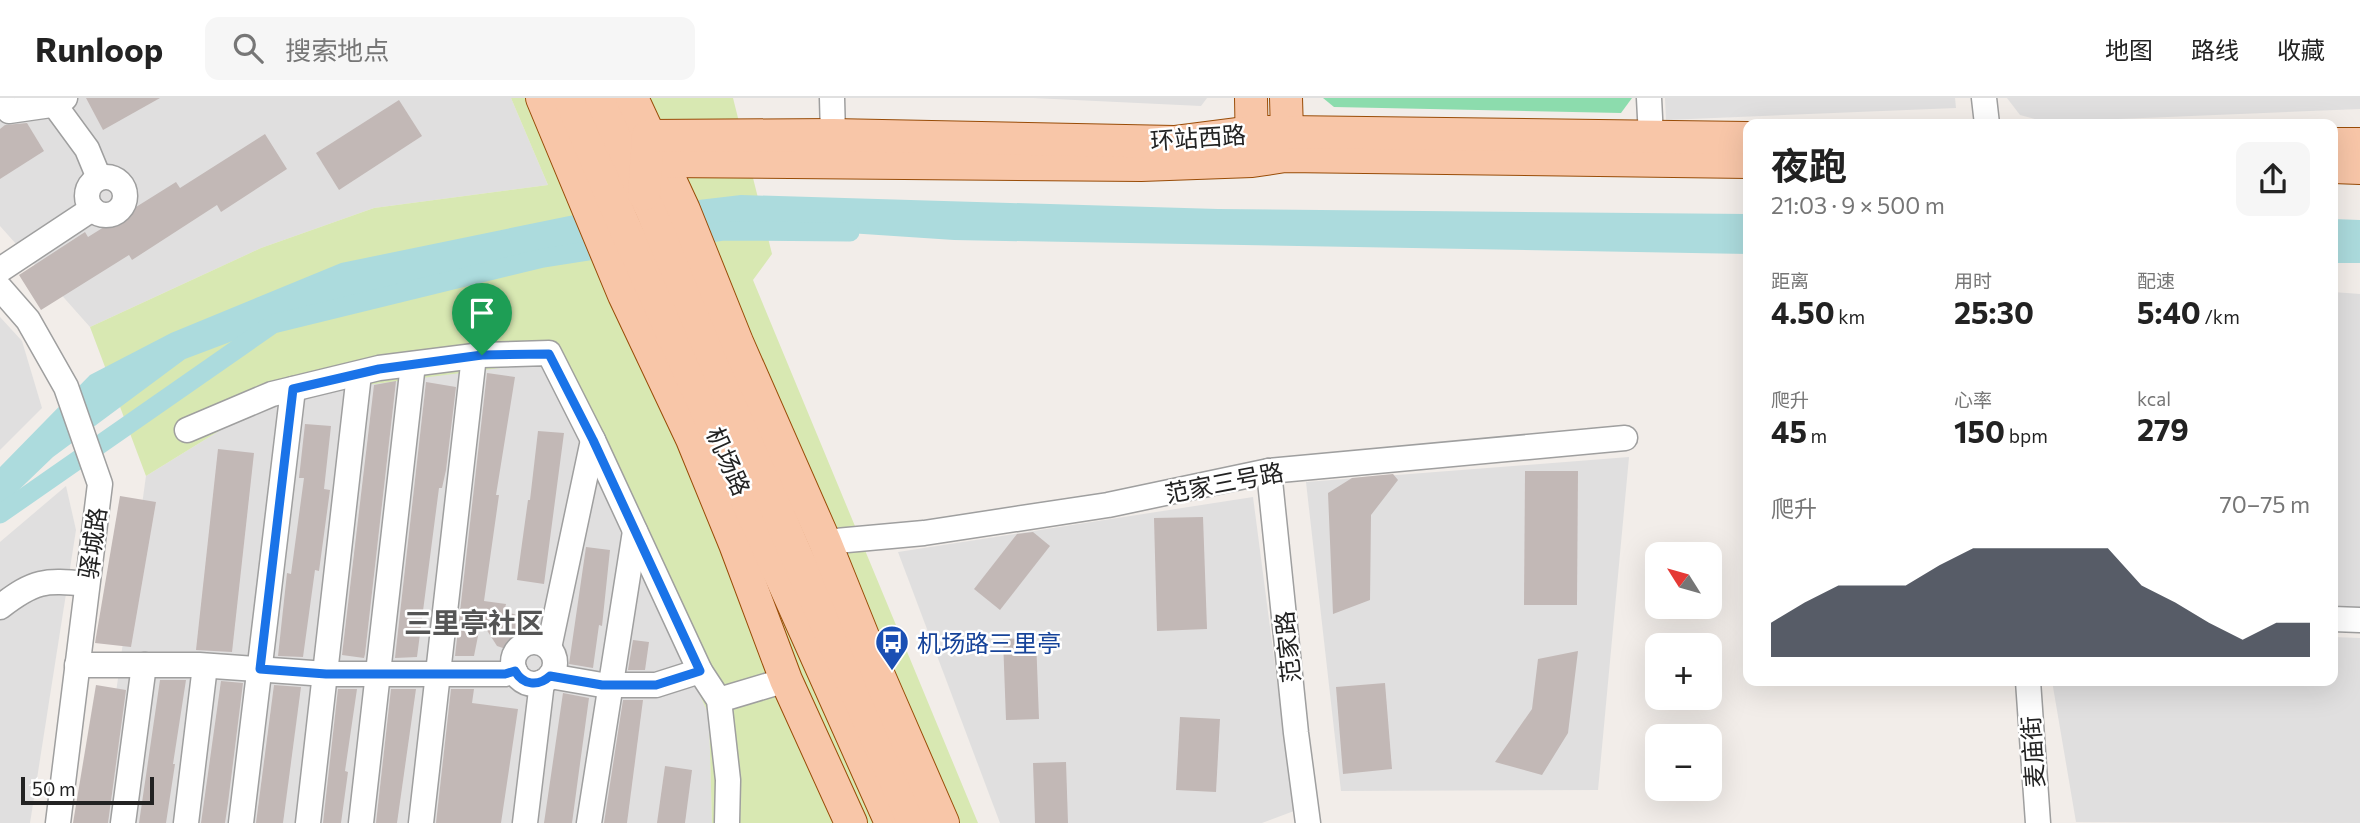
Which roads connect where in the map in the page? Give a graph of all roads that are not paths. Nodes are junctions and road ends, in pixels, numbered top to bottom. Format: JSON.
{"nodes":[{"id":1,"x":542,"y":98,"type":"edge"},
{"id":2,"x":570,"y":98,"type":"edge"},
{"id":3,"x":601,"y":98,"type":"edge"},
{"id":4,"x":632,"y":98,"type":"edge"},
{"id":5,"x":832,"y":98,"type":"edge"},
{"id":6,"x":1251,"y":98,"type":"edge"},
{"id":7,"x":1286,"y":98,"type":"edge"},
{"id":8,"x":1649,"y":98,"type":"edge"},
{"id":9,"x":1984,"y":98,"type":"edge"},
{"id":10,"x":0,"y":101,"type":"edge"},
{"id":11,"x":59,"y":101,"type":"edge"},
{"id":12,"x":1986,"y":119,"type":"edge"},
{"id":13,"x":834,"y":135,"type":"junction"},
{"id":14,"x":1651,"y":137,"type":"junction"},
{"id":15,"x":1743,"y":138,"type":"edge"},
{"id":16,"x":1286,"y":144,"type":"junction"},
{"id":17,"x":2338,"y":144,"type":"edge"},
{"id":18,"x":2360,"y":144,"type":"edge"},
{"id":19,"x":1252,"y":147,"type":"junction"},
{"id":20,"x":655,"y":148,"type":"junction"},
{"id":21,"x":1743,"y":162,"type":"edge"},
{"id":22,"x":2338,"y":167,"type":"edge"},
{"id":23,"x":2360,"y":167,"type":"edge"},
{"id":24,"x":648,"y":204,"type":"junction"},
{"id":25,"x":609,"y":222,"type":"junction"},
{"id":26,"x":0,"y":270,"type":"edge"},
{"id":27,"x":665,"y":279,"type":"junction"},
{"id":28,"x":0,"y":288,"type":"edge"},
{"id":29,"x":474,"y":356,"type":"junction"},
{"id":30,"x":412,"y":364,"type":"junction"},
{"id":31,"x":359,"y":374,"type":"junction"},
{"id":32,"x":293,"y":389,"type":"junction"},
{"id":33,"x":187,"y":430,"type":"dead end"},
{"id":34,"x":1625,"y":438,"type":"dead end"},
{"id":35,"x":593,"y":440,"type":"junction"},
{"id":36,"x":1269,"y":471,"type":"junction"},
{"id":37,"x":635,"y":531,"type":"junction"},
{"id":38,"x":825,"y":542,"type":"junction"},
{"id":39,"x":87,"y":583,"type":"junction"},
{"id":40,"x":0,"y":607,"type":"edge"},
{"id":41,"x":2338,"y":619,"type":"edge"},
{"id":42,"x":2360,"y":620,"type":"edge"},
{"id":43,"x":549,"y":648,"type":"junction"},
{"id":44,"x":77,"y":665,"type":"junction"},
{"id":45,"x":144,"y":665,"type":"junction"},
{"id":46,"x":205,"y":666,"type":"junction"},
{"id":47,"x":260,"y":669,"type":"junction"},
{"id":48,"x":515,"y":671,"type":"junction"},
{"id":49,"x":700,"y":671,"type":"junction"},
{"id":50,"x":326,"y":674,"type":"junction"},
{"id":51,"x":379,"y":674,"type":"junction"},
{"id":52,"x":439,"y":674,"type":"junction"},
{"id":53,"x":546,"y":679,"type":"junction"},
{"id":54,"x":786,"y":680,"type":"junction"},
{"id":55,"x":611,"y":685,"type":"junction"},
{"id":56,"x":2028,"y":686,"type":"edge"},
{"id":57,"x":719,"y":700,"type":"junction"},
{"id":58,"x":58,"y":823,"type":"edge"},
{"id":59,"x":123,"y":823,"type":"edge"},
{"id":60,"x":186,"y":823,"type":"edge"},
{"id":61,"x":242,"y":823,"type":"edge"},
{"id":62,"x":308,"y":823,"type":"edge"},
{"id":63,"x":361,"y":823,"type":"edge"},
{"id":64,"x":421,"y":823,"type":"edge"},
{"id":65,"x":525,"y":823,"type":"edge"},
{"id":66,"x":589,"y":823,"type":"edge"},
{"id":67,"x":727,"y":823,"type":"edge"},
{"id":68,"x":851,"y":823,"type":"edge"},
{"id":69,"x":891,"y":823,"type":"edge"},
{"id":70,"x":914,"y":823,"type":"edge"},
{"id":71,"x":943,"y":823,"type":"edge"},
{"id":72,"x":1308,"y":823,"type":"edge"},
{"id":73,"x":2038,"y":823,"type":"edge"}],
"edges":[{"from":1,"to":25,"type":"main road","name":"机场路"},
{"from":2,"to":25,"type":"main road","name":"机场路"},
{"from":3,"to":24,"type":"main road","name":"机场路"},
{"from":4,"to":20,"type":"main road","name":"机场路"},
{"from":5,"to":13,"type":"street"},
{"from":6,"to":19,"type":"main road"},
{"from":7,"to":16,"type":"main road"},
{"from":8,"to":14,"type":"street"},
{"from":9,"to":12,"type":"street"},
{"from":10,"to":11,"type":"street"},
{"from":11,"to":26,"type":"street"},
{"from":13,"to":19,"type":"main road","name":"环站西路"},
{"from":13,"to":20,"type":"main road","name":"环站西路"},
{"from":14,"to":15,"type":"main road","name":"环站西路"},
{"from":14,"to":16,"type":"main road","name":"环站西路"},
{"from":16,"to":19,"type":"main road","name":"环站西路"},
{"from":16,"to":21,"type":"main road","name":"环站西路"},
{"from":17,"to":18,"type":"main road"},
{"from":19,"to":20,"type":"main road","name":"环站西路"},
{"from":20,"to":24,"type":"main road"},
{"from":20,"to":27,"type":"main road","name":"机场路"},
{"from":22,"to":23,"type":"main road"},
{"from":24,"to":27,"type":"main road","name":"机场路"},
{"from":25,"to":27,"type":"main road","name":"机场路"},
{"from":27,"to":38,"type":"main road","name":"机场路"},
{"from":27,"to":54,"type":"main road","name":"机场路"},
{"from":27,"to":69,"type":"main road","name":"机场路"},
{"from":27,"to":70,"type":"main road","name":"机场路"},
{"from":28,"to":39,"type":"street","name":"驿城路"},
{"from":29,"to":30,"type":"street"},
{"from":29,"to":35,"type":"street"},
{"from":29,"to":52,"type":"street"},
{"from":30,"to":31,"type":"street"},
{"from":30,"to":51,"type":"street"},
{"from":31,"to":32,"type":"street"},
{"from":31,"to":50,"type":"street"},
{"from":32,"to":33,"type":"street"},
{"from":32,"to":47,"type":"street"},
{"from":34,"to":36,"type":"street","name":"范家三号路"},
{"from":35,"to":37,"type":"street"},
{"from":35,"to":43,"type":"street"},
{"from":36,"to":38,"type":"street","name":"范家三号路"},
{"from":36,"to":72,"type":"street","name":"范家路"},
{"from":37,"to":49,"type":"street"},
{"from":37,"to":55,"type":"street"},
{"from":38,"to":71,"type":"main road","name":"机场路"},
{"from":39,"to":40,"type":"street"},
{"from":39,"to":44,"type":"street","name":"驿城路"},
{"from":41,"to":42,"type":"street"},
{"from":43,"to":48,"type":"street"},
{"from":43,"to":53,"type":"street"},
{"from":44,"to":45,"type":"street"},
{"from":44,"to":58,"type":"street","name":"驿城路"},
{"from":45,"to":46,"type":"street"},
{"from":45,"to":59,"type":"street"},
{"from":46,"to":47,"type":"street"},
{"from":46,"to":60,"type":"street"},
{"from":47,"to":50,"type":"street"},
{"from":47,"to":61,"type":"street"},
{"from":48,"to":52,"type":"street"},
{"from":48,"to":53,"type":"street"},
{"from":49,"to":55,"type":"street"},
{"from":49,"to":57,"type":"street"},
{"from":50,"to":51,"type":"street"},
{"from":50,"to":62,"type":"street"},
{"from":51,"to":52,"type":"street"},
{"from":51,"to":63,"type":"street"},
{"from":52,"to":64,"type":"street"},
{"from":53,"to":55,"type":"street"},
{"from":53,"to":65,"type":"street"},
{"from":54,"to":57,"type":"street"},
{"from":54,"to":68,"type":"main road","name":"机场路"},
{"from":55,"to":66,"type":"street"},
{"from":56,"to":73,"type":"street","name":"麦庙街"},
{"from":57,"to":67,"type":"street"}]}
